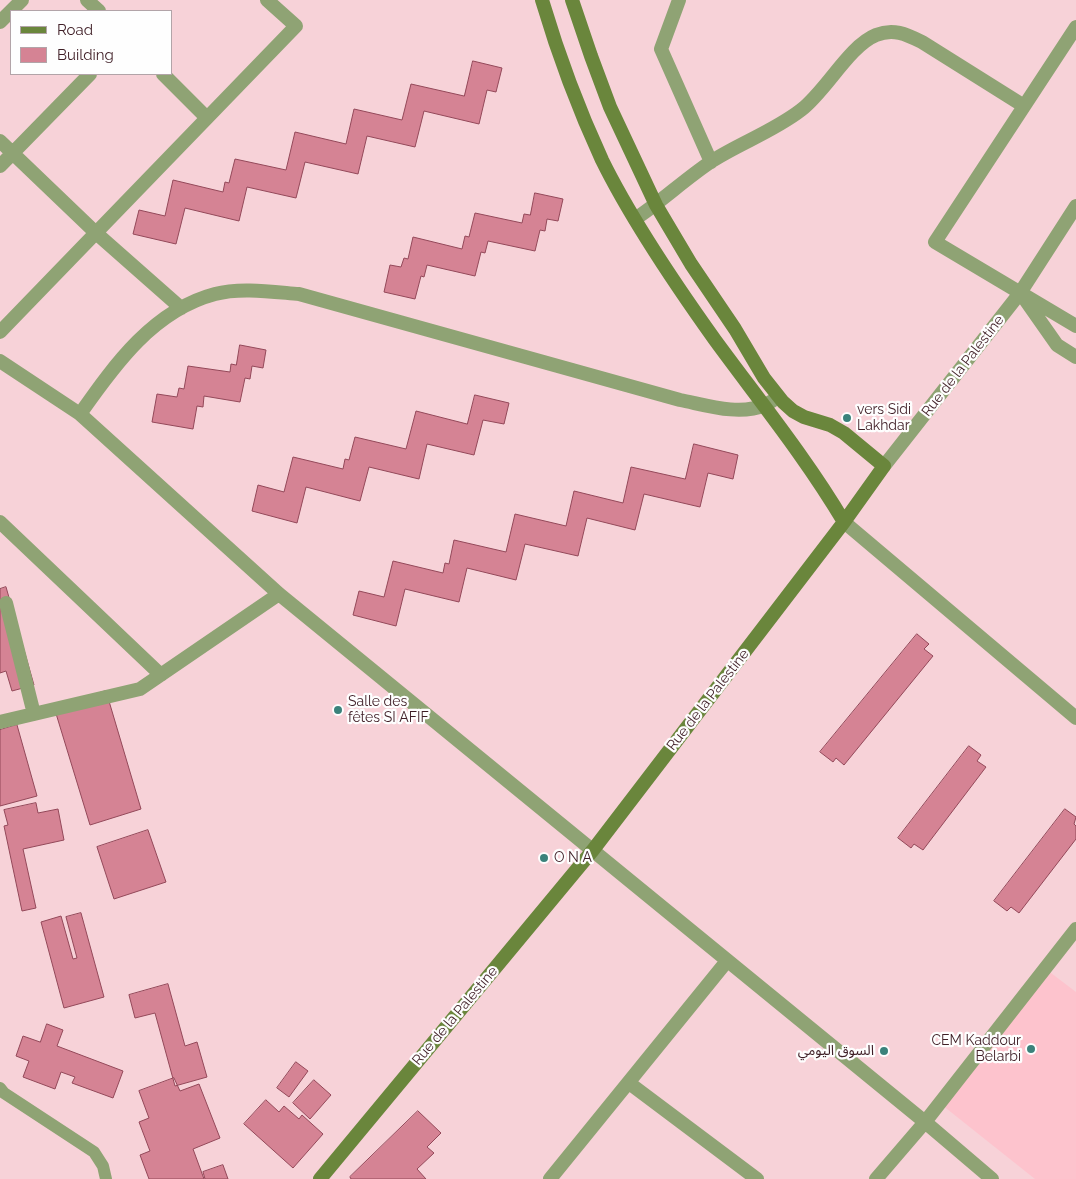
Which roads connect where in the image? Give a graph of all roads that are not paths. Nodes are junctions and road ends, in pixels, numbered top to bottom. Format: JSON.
{"nodes":[{"id":1,"x":22,"y":0,"type":"edge"},
{"id":2,"x":87,"y":0,"type":"edge"},
{"id":3,"x":267,"y":0,"type":"edge"},
{"id":4,"x":542,"y":0,"type":"edge"},
{"id":5,"x":572,"y":0,"type":"edge"},
{"id":6,"x":679,"y":0,"type":"edge"},
{"id":7,"x":12,"y":10,"type":"edge"},
{"id":8,"x":98,"y":10,"type":"edge"},
{"id":9,"x":10,"y":12,"type":"edge"},
{"id":10,"x":0,"y":22,"type":"edge"},
{"id":11,"x":1076,"y":27,"type":"edge"},
{"id":12,"x":89,"y":75,"type":"edge"},
{"id":13,"x":164,"y":75,"type":"edge"},
{"id":14,"x":1024,"y":106,"type":"junction"},
{"id":15,"x":207,"y":118,"type":"junction"},
{"id":16,"x":0,"y":141,"type":"edge"},
{"id":17,"x":12,"y":153,"type":"junction"},
{"id":18,"x":711,"y":162,"type":"junction"},
{"id":19,"x":0,"y":166,"type":"edge"},
{"id":20,"x":656,"y":205,"type":"junction"},
{"id":21,"x":1076,"y":206,"type":"edge"},
{"id":22,"x":635,"y":218,"type":"junction"},
{"id":23,"x":96,"y":233,"type":"junction"},
{"id":24,"x":1020,"y":293,"type":"junction"},
{"id":25,"x":181,"y":308,"type":"junction"},
{"id":26,"x":1076,"y":326,"type":"edge"},
{"id":27,"x":0,"y":332,"type":"edge"},
{"id":28,"x":1076,"y":357,"type":"edge"},
{"id":29,"x":0,"y":361,"type":"edge"},
{"id":30,"x":778,"y":397,"type":"junction"},
{"id":31,"x":764,"y":406,"type":"junction"},
{"id":32,"x":80,"y":414,"type":"junction"},
{"id":33,"x":884,"y":466,"type":"junction"},
{"id":34,"x":0,"y":522,"type":"edge"},
{"id":35,"x":844,"y":522,"type":"junction"},
{"id":36,"x":279,"y":594,"type":"junction"},
{"id":37,"x":6,"y":603,"type":"dead end"},
{"id":38,"x":161,"y":675,"type":"junction"},
{"id":39,"x":34,"y":714,"type":"junction"},
{"id":40,"x":1076,"y":718,"type":"edge"},
{"id":41,"x":0,"y":722,"type":"edge"},
{"id":42,"x":592,"y":850,"type":"junction"},
{"id":43,"x":1076,"y":929,"type":"edge"},
{"id":44,"x":727,"y":961,"type":"junction"},
{"id":45,"x":629,"y":1083,"type":"junction"},
{"id":46,"x":0,"y":1088,"type":"edge"},
{"id":47,"x":925,"y":1122,"type":"junction"},
{"id":48,"x":106,"y":1179,"type":"edge"},
{"id":49,"x":320,"y":1179,"type":"edge"},
{"id":50,"x":550,"y":1179,"type":"edge"},
{"id":51,"x":757,"y":1179,"type":"edge"},
{"id":52,"x":876,"y":1179,"type":"edge"},
{"id":53,"x":992,"y":1179,"type":"edge"}],
"edges":[{"from":1,"to":7,"type":"street"},
{"from":2,"to":8,"type":"street"},
{"from":3,"to":15,"type":"street"},
{"from":4,"to":22,"type":"main road"},
{"from":5,"to":20,"type":"main road"},
{"from":6,"to":18,"type":"street"},
{"from":9,"to":10,"type":"street"},
{"from":11,"to":14,"type":"street"},
{"from":12,"to":17,"type":"street"},
{"from":13,"to":15,"type":"street"},
{"from":14,"to":18,"type":"street"},
{"from":14,"to":24,"type":"street"},
{"from":15,"to":23,"type":"street"},
{"from":16,"to":17,"type":"street"},
{"from":17,"to":19,"type":"street"},
{"from":17,"to":23,"type":"street"},
{"from":18,"to":20,"type":"street"},
{"from":20,"to":22,"type":"street"},
{"from":20,"to":30,"type":"main road"},
{"from":21,"to":24,"type":"street","name":"Rue de la Palestine"},
{"from":22,"to":31,"type":"main road"},
{"from":23,"to":25,"type":"street"},
{"from":23,"to":27,"type":"street"},
{"from":24,"to":26,"type":"street"},
{"from":24,"to":28,"type":"street"},
{"from":24,"to":33,"type":"street","name":"Rue de la Palestine"},
{"from":25,"to":31,"type":"street"},
{"from":25,"to":32,"type":"street"},
{"from":29,"to":32,"type":"street"},
{"from":30,"to":31,"type":"street"},
{"from":30,"to":33,"type":"main road"},
{"from":31,"to":35,"type":"main road"},
{"from":32,"to":36,"type":"street"},
{"from":33,"to":35,"type":"main road","name":"Rue de la Palestine"},
{"from":34,"to":38,"type":"street"},
{"from":35,"to":40,"type":"street"},
{"from":35,"to":42,"type":"main road","name":"Rue de la Palestine"},
{"from":36,"to":38,"type":"street"},
{"from":36,"to":42,"type":"street"},
{"from":37,"to":39,"type":"street"},
{"from":38,"to":39,"type":"street"},
{"from":39,"to":41,"type":"street"},
{"from":42,"to":44,"type":"street"},
{"from":42,"to":49,"type":"main road","name":"Rue de la Palestine"},
{"from":43,"to":47,"type":"street"},
{"from":44,"to":45,"type":"street"},
{"from":44,"to":47,"type":"street"},
{"from":45,"to":50,"type":"street"},
{"from":45,"to":51,"type":"street"},
{"from":46,"to":48,"type":"lane"},
{"from":47,"to":52,"type":"street"},
{"from":47,"to":53,"type":"street"}]}
